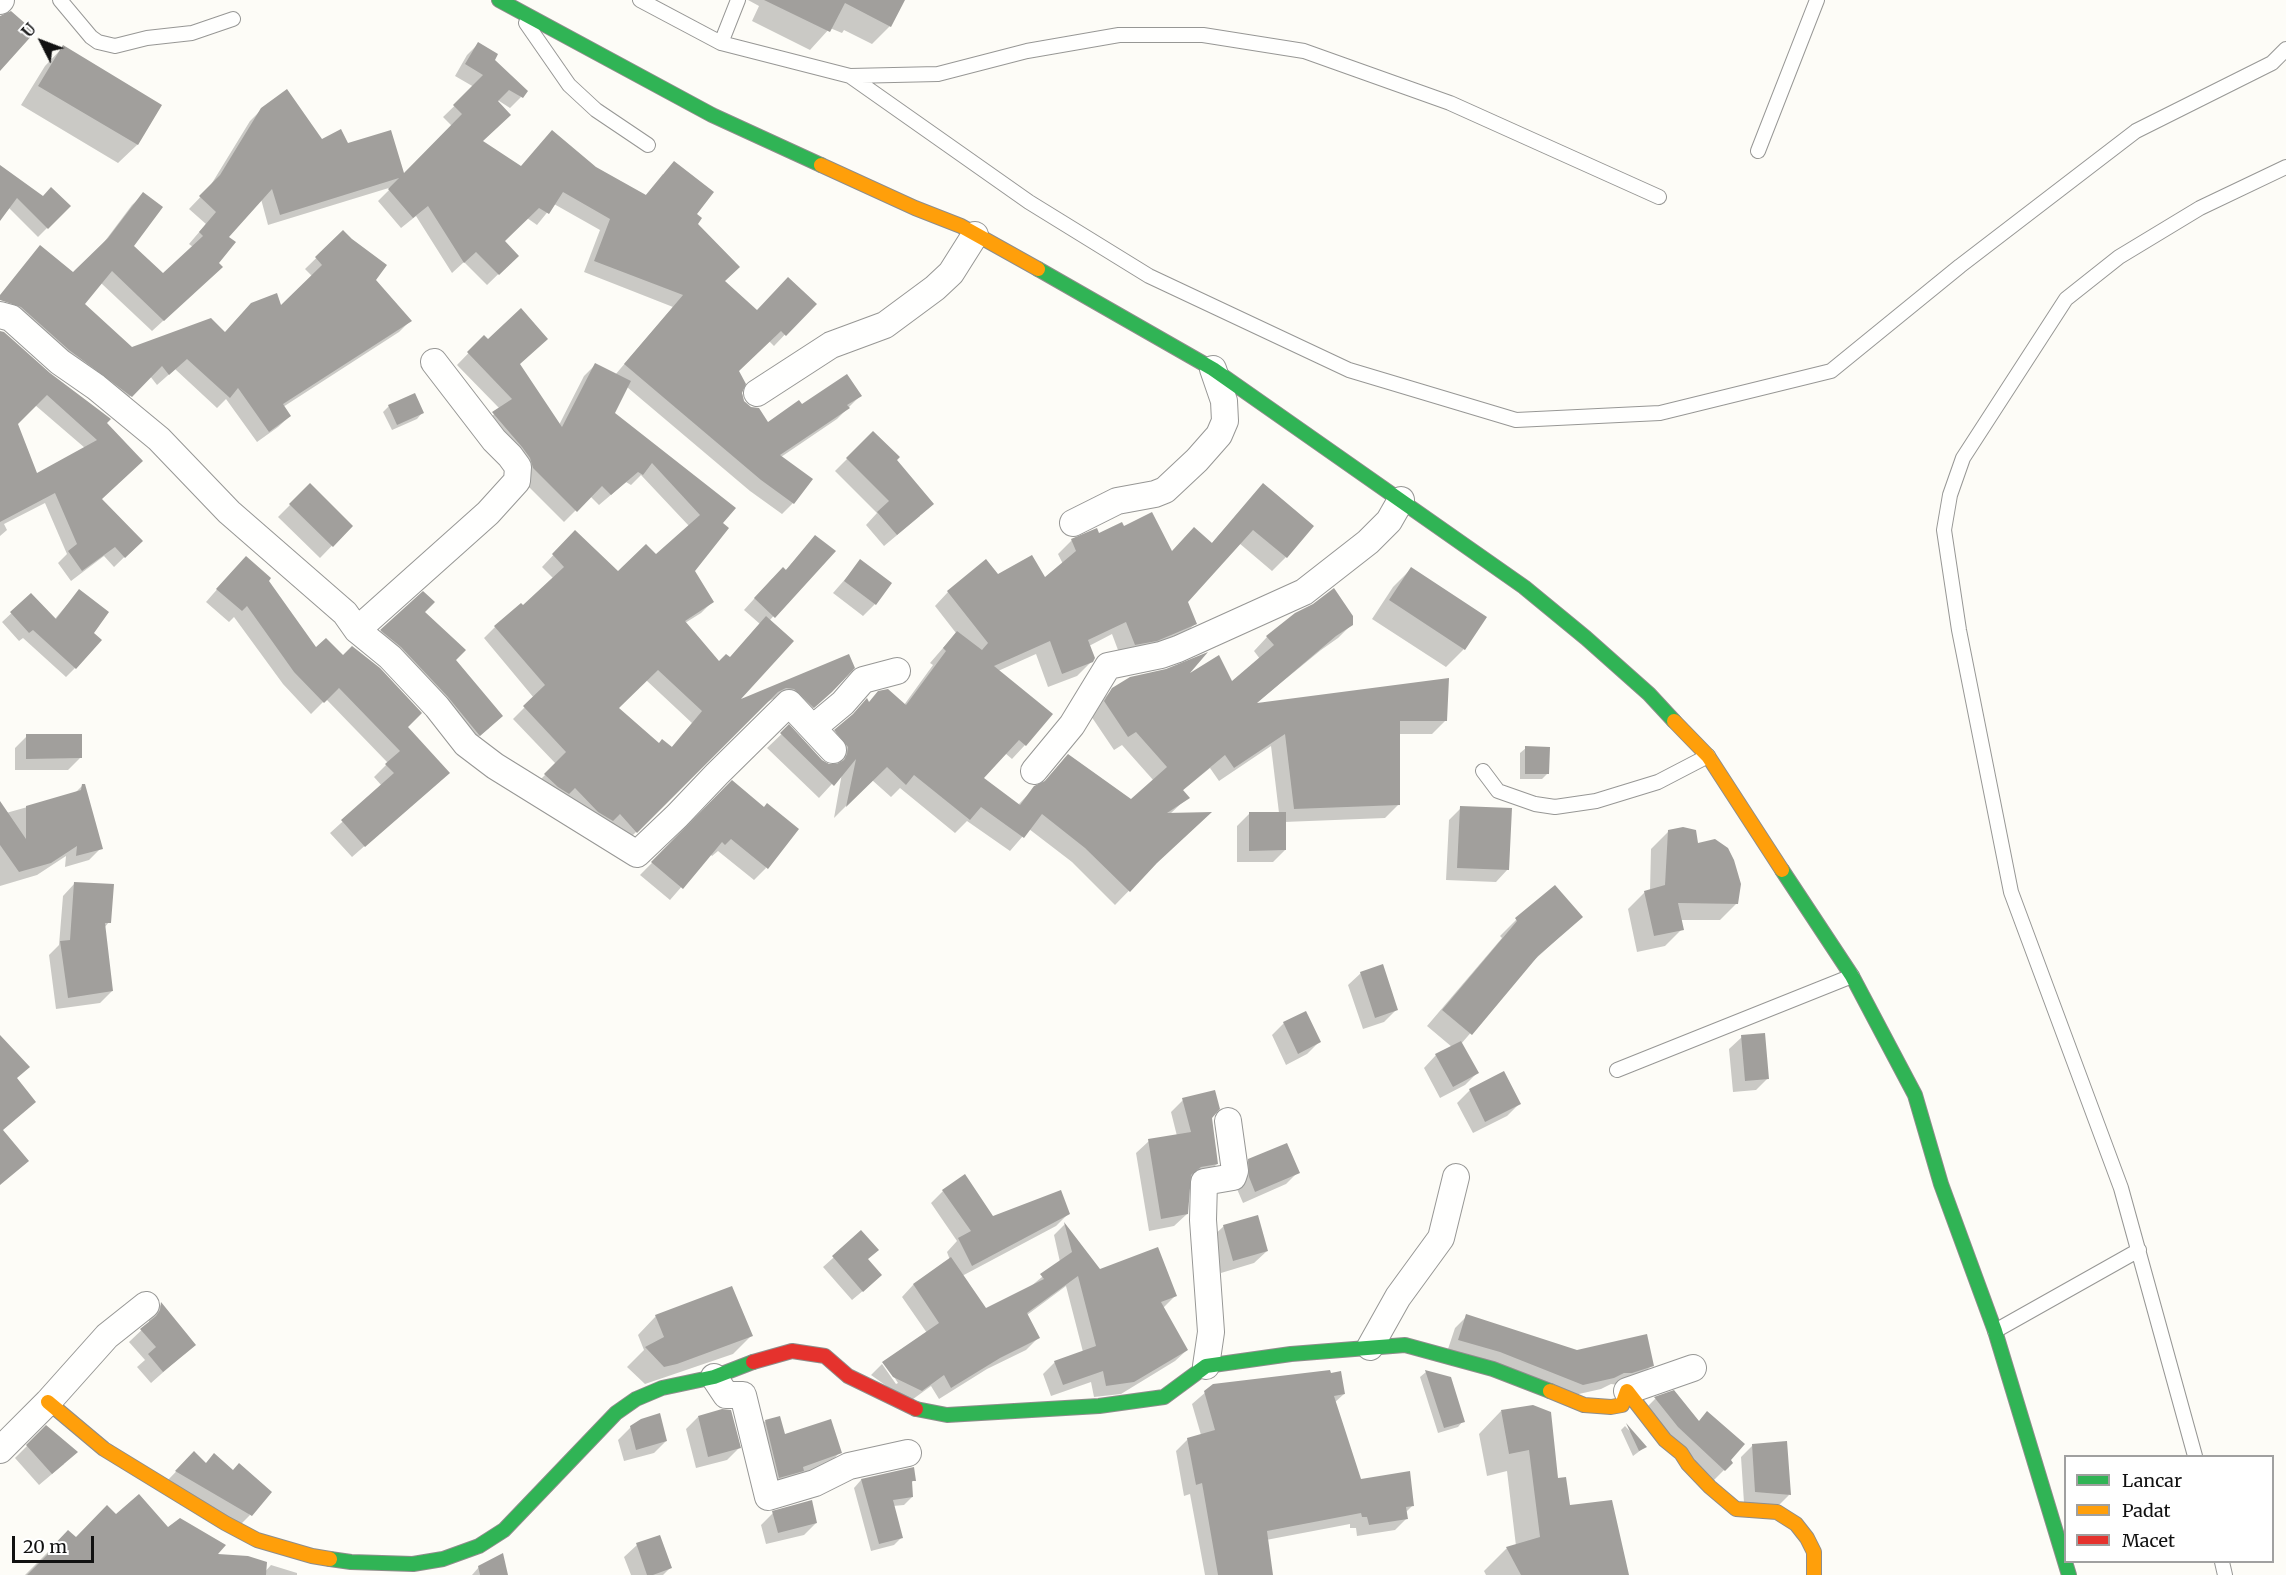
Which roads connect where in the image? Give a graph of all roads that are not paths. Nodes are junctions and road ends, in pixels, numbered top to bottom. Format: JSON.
{"nodes":[{"id":1,"x":60,"y":0,"type":"edge"},
{"id":2,"x":498,"y":0,"type":"edge"},
{"id":3,"x":640,"y":0,"type":"edge"},
{"id":4,"x":738,"y":0,"type":"edge"},
{"id":5,"x":1817,"y":0,"type":"edge"},
{"id":6,"x":518,"y":12,"type":"junction"},
{"id":7,"x":233,"y":19,"type":"dead end"},
{"id":8,"x":720,"y":43,"type":"junction"},
{"id":9,"x":2286,"y":49,"type":"edge"},
{"id":10,"x":850,"y":76,"type":"junction"},
{"id":11,"x":648,"y":145,"type":"dead end"},
{"id":12,"x":1758,"y":151,"type":"dead end"},
{"id":13,"x":2286,"y":167,"type":"edge"},
{"id":14,"x":1659,"y":197,"type":"dead end"},
{"id":15,"x":975,"y":235,"type":"junction"},
{"id":16,"x":0,"y":315,"type":"edge"},
{"id":17,"x":434,"y":362,"type":"dead end"},
{"id":18,"x":1213,"y":369,"type":"junction"},
{"id":19,"x":757,"y":393,"type":"dead end"},
{"id":20,"x":1401,"y":500,"type":"junction"},
{"id":21,"x":1073,"y":523,"type":"dead end"},
{"id":22,"x":357,"y":630,"type":"junction"},
{"id":23,"x":897,"y":671,"type":"dead end"},
{"id":24,"x":813,"y":728,"type":"junction"},
{"id":25,"x":833,"y":750,"type":"dead end"},
{"id":26,"x":1708,"y":756,"type":"junction"},
{"id":27,"x":1034,"y":771,"type":"dead end"},
{"id":28,"x":1483,"y":771,"type":"dead end"},
{"id":29,"x":1852,"y":976,"type":"junction"},
{"id":30,"x":1617,"y":1070,"type":"dead end"},
{"id":31,"x":1228,"y":1121,"type":"dead end"},
{"id":32,"x":1456,"y":1177,"type":"dead end"},
{"id":33,"x":2139,"y":1250,"type":"junction"},
{"id":34,"x":146,"y":1305,"type":"dead end"},
{"id":35,"x":1995,"y":1331,"type":"junction"},
{"id":36,"x":1370,"y":1347,"type":"junction"},
{"id":37,"x":1206,"y":1366,"type":"junction"},
{"id":38,"x":1693,"y":1368,"type":"dead end"},
{"id":39,"x":714,"y":1377,"type":"junction"},
{"id":40,"x":1627,"y":1391,"type":"junction"},
{"id":41,"x":48,"y":1402,"type":"junction"},
{"id":42,"x":0,"y":1450,"type":"edge"},
{"id":43,"x":908,"y":1453,"type":"dead end"},
{"id":44,"x":2195,"y":1455,"type":"edge"},
{"id":45,"x":2064,"y":1559,"type":"edge"},
{"id":46,"x":1814,"y":1575,"type":"edge"}],
"edges":[{"from":1,"to":7,"type":"lane"},
{"from":2,"to":6,"type":"street"},
{"from":3,"to":8,"type":"lane"},
{"from":4,"to":8,"type":"lane"},
{"from":5,"to":12,"type":"lane"},
{"from":6,"to":11,"type":"lane"},
{"from":6,"to":15,"type":"street"},
{"from":8,"to":10,"type":"lane"},
{"from":9,"to":10,"type":"lane"},
{"from":10,"to":14,"type":"lane"},
{"from":13,"to":33,"type":"lane"},
{"from":15,"to":18,"type":"street"},
{"from":15,"to":19,"type":"street"},
{"from":16,"to":22,"type":"street"},
{"from":17,"to":22,"type":"street"},
{"from":18,"to":20,"type":"street"},
{"from":18,"to":21,"type":"street"},
{"from":20,"to":26,"type":"street"},
{"from":20,"to":27,"type":"street"},
{"from":22,"to":24,"type":"street"},
{"from":23,"to":24,"type":"street"},
{"from":24,"to":25,"type":"street"},
{"from":26,"to":28,"type":"lane"},
{"from":26,"to":29,"type":"street"},
{"from":29,"to":30,"type":"lane"},
{"from":29,"to":35,"type":"street"},
{"from":31,"to":37,"type":"street"},
{"from":32,"to":36,"type":"street"},
{"from":33,"to":35,"type":"lane"},
{"from":33,"to":44,"type":"lane"},
{"from":34,"to":41,"type":"street"},
{"from":35,"to":45,"type":"street"},
{"from":36,"to":37,"type":"street"},
{"from":36,"to":40,"type":"street"},
{"from":37,"to":39,"type":"street"},
{"from":38,"to":40,"type":"street"},
{"from":39,"to":41,"type":"street"},
{"from":39,"to":43,"type":"street"},
{"from":40,"to":46,"type":"street"},
{"from":41,"to":42,"type":"street"}]}
